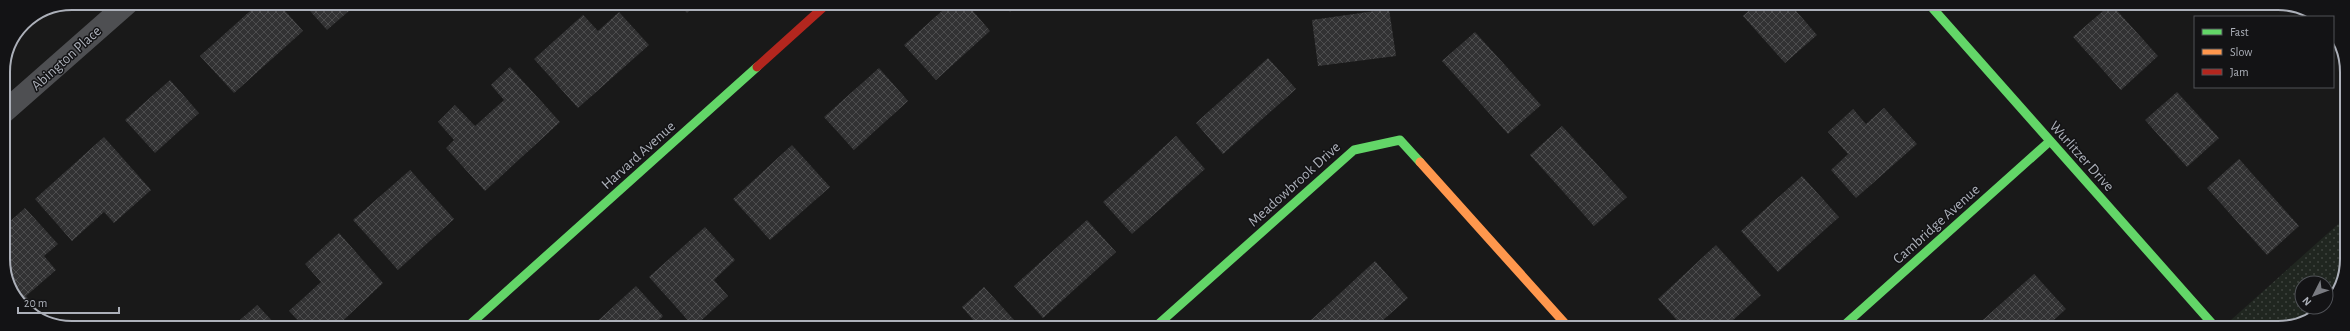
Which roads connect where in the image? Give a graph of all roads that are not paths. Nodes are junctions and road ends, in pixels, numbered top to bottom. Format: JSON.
{"nodes":[{"id":1,"x":120,"y":10,"type":"edge"},
{"id":2,"x":820,"y":10,"type":"edge"},
{"id":3,"x":1933,"y":10,"type":"edge"},
{"id":4,"x":10,"y":108,"type":"edge"},
{"id":5,"x":2050,"y":141,"type":"junction"},
{"id":6,"x":474,"y":321,"type":"edge"},
{"id":7,"x":1162,"y":321,"type":"edge"},
{"id":8,"x":1563,"y":321,"type":"edge"},
{"id":9,"x":1849,"y":321,"type":"edge"},
{"id":10,"x":2210,"y":321,"type":"edge"}],
"edges":[{"from":1,"to":4,"type":"street","name":"Abington Place"},
{"from":2,"to":6,"type":"street","name":"Harvard Avenue"},
{"from":3,"to":5,"type":"street","name":"Wurlitzer Drive"},
{"from":5,"to":9,"type":"street","name":"Cambridge Avenue"},
{"from":5,"to":10,"type":"street","name":"Wurlitzer Drive"},
{"from":7,"to":8,"type":"street","name":"Meadowbrook Drive"}]}
